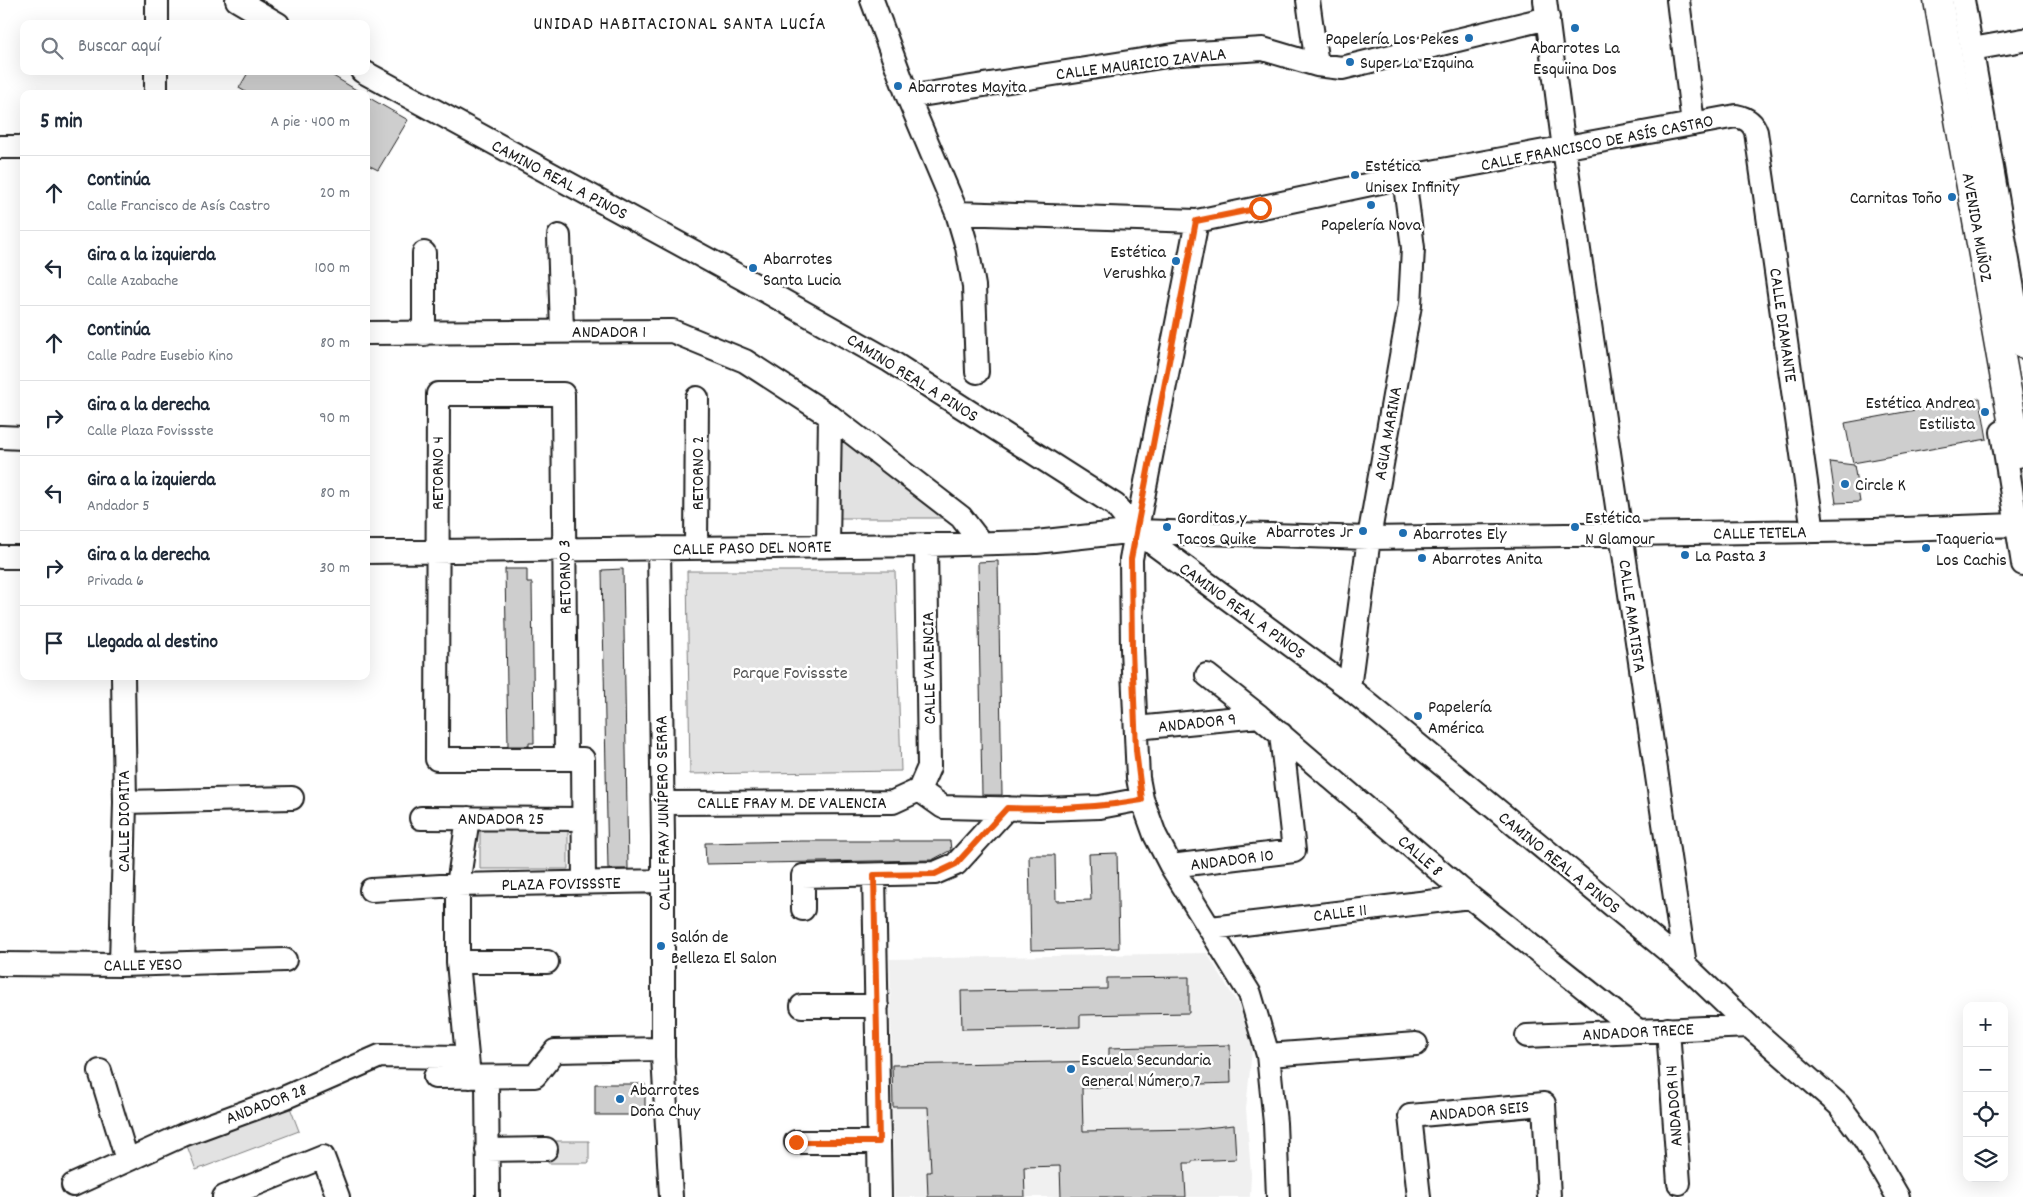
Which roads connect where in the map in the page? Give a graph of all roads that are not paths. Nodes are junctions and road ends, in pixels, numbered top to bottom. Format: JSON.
{"nodes":[{"id":1,"x":157,"y":0,"type":"edge"},
{"id":2,"x":237,"y":0,"type":"edge"},
{"id":3,"x":872,"y":0,"type":"edge"},
{"id":4,"x":1308,"y":0,"type":"edge"},
{"id":5,"x":1678,"y":0,"type":"edge"},
{"id":6,"x":1926,"y":0,"type":"edge"},
{"id":7,"x":1938,"y":0,"type":"edge"},
{"id":8,"x":1952,"y":0,"type":"edge"},
{"id":9,"x":1963,"y":0,"type":"edge"},
{"id":10,"x":1546,"y":9,"type":"edge"},
{"id":11,"x":157,"y":20,"type":"edge"},
{"id":12,"x":271,"y":20,"type":"edge"},
{"id":13,"x":2023,"y":40,"type":"edge"},
{"id":14,"x":1972,"y":49,"type":"junction"},
{"id":15,"x":1317,"y":66,"type":"junction"},
{"id":16,"x":156,"y":75,"type":"edge"},
{"id":17,"x":369,"y":75,"type":"edge"},
{"id":18,"x":156,"y":90,"type":"edge"},
{"id":19,"x":908,"y":97,"type":"junction"},
{"id":20,"x":1750,"y":122,"type":"joint"},
{"id":21,"x":1693,"y":124,"type":"junction"},
{"id":22,"x":0,"y":147,"type":"edge"},
{"id":23,"x":20,"y":147,"type":"edge"},
{"id":24,"x":1564,"y":149,"type":"junction"},
{"id":25,"x":1404,"y":177,"type":"junction"},
{"id":26,"x":957,"y":213,"type":"junction"},
{"id":27,"x":1196,"y":221,"type":"junction"},
{"id":28,"x":560,"y":236,"type":"dead end"},
{"id":29,"x":424,"y":253,"type":"dead end"},
{"id":30,"x":2015,"y":256,"type":"edge"},
{"id":31,"x":562,"y":331,"type":"junction"},
{"id":32,"x":370,"y":333,"type":"edge"},
{"id":33,"x":424,"y":334,"type":"junction"},
{"id":34,"x":2023,"y":348,"type":"edge"},
{"id":35,"x":977,"y":372,"type":"dead end"},
{"id":36,"x":563,"y":394,"type":"joint"},
{"id":37,"x":697,"y":398,"type":"dead end"},
{"id":38,"x":830,"y":416,"type":"junction"},
{"id":39,"x":0,"y":437,"type":"edge"},
{"id":40,"x":20,"y":438,"type":"edge"},
{"id":41,"x":2020,"y":444,"type":"edge"},
{"id":42,"x":2020,"y":524,"type":"edge"},
{"id":43,"x":1136,"y":531,"type":"junction"},
{"id":44,"x":1813,"y":531,"type":"junction"},
{"id":45,"x":1621,"y":534,"type":"junction"},
{"id":46,"x":1369,"y":538,"type":"junction"},
{"id":47,"x":981,"y":543,"type":"junction"},
{"id":48,"x":926,"y":545,"type":"junction"},
{"id":49,"x":828,"y":546,"type":"junction"},
{"id":50,"x":659,"y":548,"type":"junction"},
{"id":51,"x":696,"y":548,"type":"junction"},
{"id":52,"x":563,"y":550,"type":"junction"},
{"id":53,"x":437,"y":551,"type":"junction"},
{"id":54,"x":370,"y":552,"type":"edge"},
{"id":55,"x":0,"y":557,"type":"edge"},
{"id":56,"x":20,"y":557,"type":"edge"},
{"id":57,"x":2023,"y":564,"type":"edge"},
{"id":58,"x":1207,"y":675,"type":"dead end"},
{"id":59,"x":123,"y":680,"type":"edge"},
{"id":60,"x":1348,"y":688,"type":"junction"},
{"id":61,"x":1259,"y":716,"type":"junction"},
{"id":62,"x":1136,"y":728,"type":"junction"},
{"id":63,"x":1281,"y":734,"type":"junction"},
{"id":64,"x":566,"y":759,"type":"junction"},
{"id":65,"x":919,"y":790,"type":"junction"},
{"id":66,"x":292,"y":798,"type":"dead end"},
{"id":67,"x":1142,"y":800,"type":"junction"},
{"id":68,"x":125,"y":802,"type":"junction"},
{"id":69,"x":662,"y":803,"type":"junction"},
{"id":70,"x":1007,"y":808,"type":"junction"},
{"id":71,"x":421,"y":818,"type":"dead end"},
{"id":72,"x":468,"y":818,"type":"junction"},
{"id":73,"x":582,"y":819,"type":"junction"},
{"id":74,"x":1171,"y":866,"type":"junction"},
{"id":75,"x":874,"y":875,"type":"junction"},
{"id":76,"x":663,"y":881,"type":"junction"},
{"id":77,"x":584,"y":882,"type":"junction"},
{"id":78,"x":458,"y":886,"type":"junction"},
{"id":79,"x":371,"y":890,"type":"dead end"},
{"id":80,"x":1470,"y":897,"type":"junction"},
{"id":81,"x":803,"y":909,"type":"dead end"},
{"id":82,"x":1211,"y":928,"type":"junction"},
{"id":83,"x":286,"y":960,"type":"dead end"},
{"id":84,"x":458,"y":962,"type":"junction"},
{"id":85,"x":547,"y":962,"type":"dead end"},
{"id":86,"x":0,"y":964,"type":"edge"},
{"id":87,"x":1685,"y":965,"type":"junction"},
{"id":88,"x":121,"y":966,"type":"junction"},
{"id":89,"x":802,"y":1006,"type":"dead end"},
{"id":90,"x":876,"y":1006,"type":"junction"},
{"id":91,"x":1749,"y":1026,"type":"junction"},
{"id":92,"x":1668,"y":1029,"type":"junction"},
{"id":93,"x":1637,"y":1030,"type":"junction"},
{"id":94,"x":1527,"y":1036,"type":"dead end"},
{"id":95,"x":1416,"y":1044,"type":"dead end"},
{"id":96,"x":663,"y":1049,"type":"junction"},
{"id":97,"x":1268,"y":1055,"type":"junction"},
{"id":98,"x":474,"y":1070,"type":"junction"},
{"id":99,"x":100,"y":1071,"type":"dead end"},
{"id":100,"x":435,"y":1077,"type":"dead end"},
{"id":101,"x":796,"y":1142,"type":"dead end"},
{"id":102,"x":879,"y":1142,"type":"junction"},
{"id":103,"x":546,"y":1149,"type":"dead end"},
{"id":104,"x":487,"y":1150,"type":"junction"},
{"id":105,"x":127,"y":1160,"type":"junction"},
{"id":106,"x":1679,"y":1182,"type":"dead end"},
{"id":107,"x":73,"y":1185,"type":"dead end"},
{"id":108,"x":224,"y":1197,"type":"edge"},
{"id":109,"x":338,"y":1197,"type":"edge"},
{"id":110,"x":488,"y":1197,"type":"edge"},
{"id":111,"x":671,"y":1197,"type":"edge"},
{"id":112,"x":880,"y":1197,"type":"edge"},
{"id":113,"x":1278,"y":1197,"type":"edge"},
{"id":114,"x":1419,"y":1197,"type":"edge"},
{"id":115,"x":1549,"y":1197,"type":"edge"},
{"id":116,"x":1898,"y":1197,"type":"edge"}],
"edges":[{"from":1,"to":11,"type":"street"},
{"from":2,"to":12,"type":"street"},
{"from":3,"to":19,"type":"street"},
{"from":4,"to":15,"type":"street"},
{"from":5,"to":21,"type":"street"},
{"from":6,"to":42,"type":"street"},
{"from":7,"to":41,"type":"main road","name":"AVENIDA MUÑOZ"},
{"from":8,"to":41,"type":"main road","name":"AVENIDA MUÑOZ"},
{"from":9,"to":14,"type":"street"},
{"from":10,"to":15,"type":"street","name":"CALLE MAURICIO ZAVALA"},
{"from":10,"to":24,"type":"street","name":"CALLE AMATISTA"},
{"from":13,"to":14,"type":"street"},
{"from":14,"to":30,"type":"street"},
{"from":15,"to":19,"type":"street","name":"CALLE MAURICIO ZAVALA"},
{"from":16,"to":18,"type":"street"},
{"from":17,"to":43,"type":"street","name":"CAMINO REAL A PINOS"},
{"from":19,"to":26,"type":"street"},
{"from":20,"to":21,"type":"street","name":"CALLE FRANCISCO DE ASÍS CASTRO"},
{"from":20,"to":44,"type":"street","name":"CALLE DIAMANTE"},
{"from":21,"to":24,"type":"street","name":"CALLE FRANCISCO DE ASÍS CASTRO"},
{"from":22,"to":23,"type":"street"},
{"from":24,"to":25,"type":"street","name":"CALLE FRANCISCO DE ASÍS CASTRO"},
{"from":24,"to":45,"type":"street","name":"CALLE AMATISTA"},
{"from":25,"to":27,"type":"street","name":"CALLE FRANCISCO DE ASÍS CASTRO"},
{"from":25,"to":46,"type":"street","name":"AGUA MARINA"},
{"from":26,"to":27,"type":"street","name":"CALLE FRANCISCO DE ASÍS CASTRO"},
{"from":26,"to":35,"type":"street"},
{"from":27,"to":43,"type":"street"},
{"from":28,"to":31,"type":"street"},
{"from":29,"to":33,"type":"street"},
{"from":30,"to":34,"type":"street"},
{"from":31,"to":33,"type":"street","name":"ANDADOR 1"},
{"from":31,"to":38,"type":"street","name":"ANDADOR 1"},
{"from":32,"to":33,"type":"street","name":"ANDADOR 1"},
{"from":36,"to":52,"type":"street","name":"RETORNO 3"},
{"from":36,"to":53,"type":"street","name":"RETORNO 4"},
{"from":37,"to":51,"type":"street","name":"RETORNO 2"},
{"from":38,"to":47,"type":"street","name":"ANDADOR 1"},
{"from":38,"to":49,"type":"street"},
{"from":39,"to":40,"type":"street"},
{"from":42,"to":44,"type":"street","name":"CALLE TETELA"},
{"from":42,"to":57,"type":"street"},
{"from":43,"to":46,"type":"street","name":"CALLE TETELA"},
{"from":43,"to":47,"type":"street","name":"CALLE PASO DEL NORTE"},
{"from":43,"to":60,"type":"street","name":"CAMINO REAL A PINOS"},
{"from":43,"to":62,"type":"street"},
{"from":44,"to":45,"type":"street","name":"CALLE TETELA"},
{"from":45,"to":46,"type":"street","name":"CALLE TETELA"},
{"from":45,"to":87,"type":"street","name":"CALLE AMATISTA"},
{"from":46,"to":60,"type":"street","name":"AGUA MARINA"},
{"from":47,"to":48,"type":"street","name":"CALLE PASO DEL NORTE"},
{"from":48,"to":49,"type":"street","name":"CALLE PASO DEL NORTE"},
{"from":48,"to":65,"type":"street","name":"CALLE VALENCIA"},
{"from":49,"to":51,"type":"street","name":"CALLE PASO DEL NORTE"},
{"from":50,"to":51,"type":"street","name":"CALLE PASO DEL NORTE"},
{"from":50,"to":52,"type":"street","name":"CALLE PASO DEL NORTE"},
{"from":50,"to":69,"type":"street","name":"CALLE FRAY JUNÍPERO SERRA"},
{"from":52,"to":53,"type":"street","name":"CALLE PASO DEL NORTE"},
{"from":52,"to":64,"type":"street","name":"RETORNO 3"},
{"from":53,"to":54,"type":"street","name":"CALLE PASO DEL NORTE"},
{"from":53,"to":64,"type":"street","name":"RETORNO 4"},
{"from":55,"to":56,"type":"street"},
{"from":58,"to":61,"type":"street","name":"CALLE 8"},
{"from":59,"to":68,"type":"street","name":"CALLE DIORITA"},
{"from":60,"to":87,"type":"street","name":"CAMINO REAL A PINOS"},
{"from":61,"to":62,"type":"street","name":"ANDADOR 9"},
{"from":61,"to":63,"type":"street","name":"CALLE 8"},
{"from":62,"to":67,"type":"street"},
{"from":63,"to":74,"type":"street","name":"ANDADOR 10"},
{"from":63,"to":80,"type":"street","name":"CALLE 8"},
{"from":64,"to":73,"type":"street"},
{"from":65,"to":69,"type":"street","name":"CALLE FRAY M. DE VALENCIA"},
{"from":65,"to":70,"type":"street"},
{"from":66,"to":68,"type":"street"},
{"from":67,"to":70,"type":"street"},
{"from":67,"to":74,"type":"street"},
{"from":68,"to":88,"type":"street","name":"CALLE DIORITA"},
{"from":69,"to":76,"type":"street","name":"CALLE FRAY JUNÍPERO SERRA"},
{"from":70,"to":75,"type":"street"},
{"from":71,"to":72,"type":"street","name":"ANDADOR 25"},
{"from":72,"to":73,"type":"street","name":"ANDADOR 25"},
{"from":72,"to":78,"type":"street"},
{"from":73,"to":77,"type":"street"},
{"from":74,"to":82,"type":"street"},
{"from":75,"to":81,"type":"street"},
{"from":75,"to":90,"type":"street"},
{"from":76,"to":77,"type":"street","name":"PLAZA FOVISSSTE"},
{"from":76,"to":96,"type":"street","name":"CALLE FRAY JUNÍPERO SERRA"},
{"from":77,"to":78,"type":"street","name":"PLAZA FOVISSSTE"},
{"from":78,"to":79,"type":"street","name":"PLAZA FOVISSSTE"},
{"from":78,"to":84,"type":"street"},
{"from":80,"to":82,"type":"street","name":"CALLE 11"},
{"from":80,"to":93,"type":"street","name":"CALLE 8"},
{"from":82,"to":97,"type":"street"},
{"from":83,"to":88,"type":"street","name":"CALLE YESO"},
{"from":84,"to":85,"type":"street"},
{"from":84,"to":98,"type":"street"},
{"from":86,"to":88,"type":"street","name":"CALLE YESO"},
{"from":87,"to":91,"type":"street","name":"CAMINO REAL A PINOS"},
{"from":89,"to":90,"type":"street"},
{"from":90,"to":102,"type":"street"},
{"from":91,"to":92,"type":"street","name":"ANDADOR TRECE"},
{"from":91,"to":116,"type":"street","name":"CAMINO REAL A PINOS"},
{"from":92,"to":93,"type":"street","name":"ANDADOR TRECE"},
{"from":92,"to":106,"type":"street","name":"ANDADOR 14"},
{"from":93,"to":94,"type":"street","name":"ANDADOR TRECE"},
{"from":95,"to":97,"type":"street"},
{"from":96,"to":98,"type":"street","name":"ANDADOR 28"},
{"from":96,"to":111,"type":"street","name":"CALLE FRAY JUNÍPERO SERRA"},
{"from":97,"to":113,"type":"street"},
{"from":98,"to":100,"type":"street","name":"ANDADOR 28"},
{"from":98,"to":104,"type":"street"},
{"from":98,"to":105,"type":"street","name":"ANDADOR 28"},
{"from":99,"to":105,"type":"street"},
{"from":101,"to":102,"type":"street"},
{"from":102,"to":112,"type":"street"},
{"from":103,"to":104,"type":"street"},
{"from":104,"to":110,"type":"street"},
{"from":105,"to":107,"type":"street","name":"ANDADOR 28"},
{"from":108,"to":109,"type":"street"},
{"from":114,"to":115,"type":"street","name":"ANDADOR SEIS"}]}
